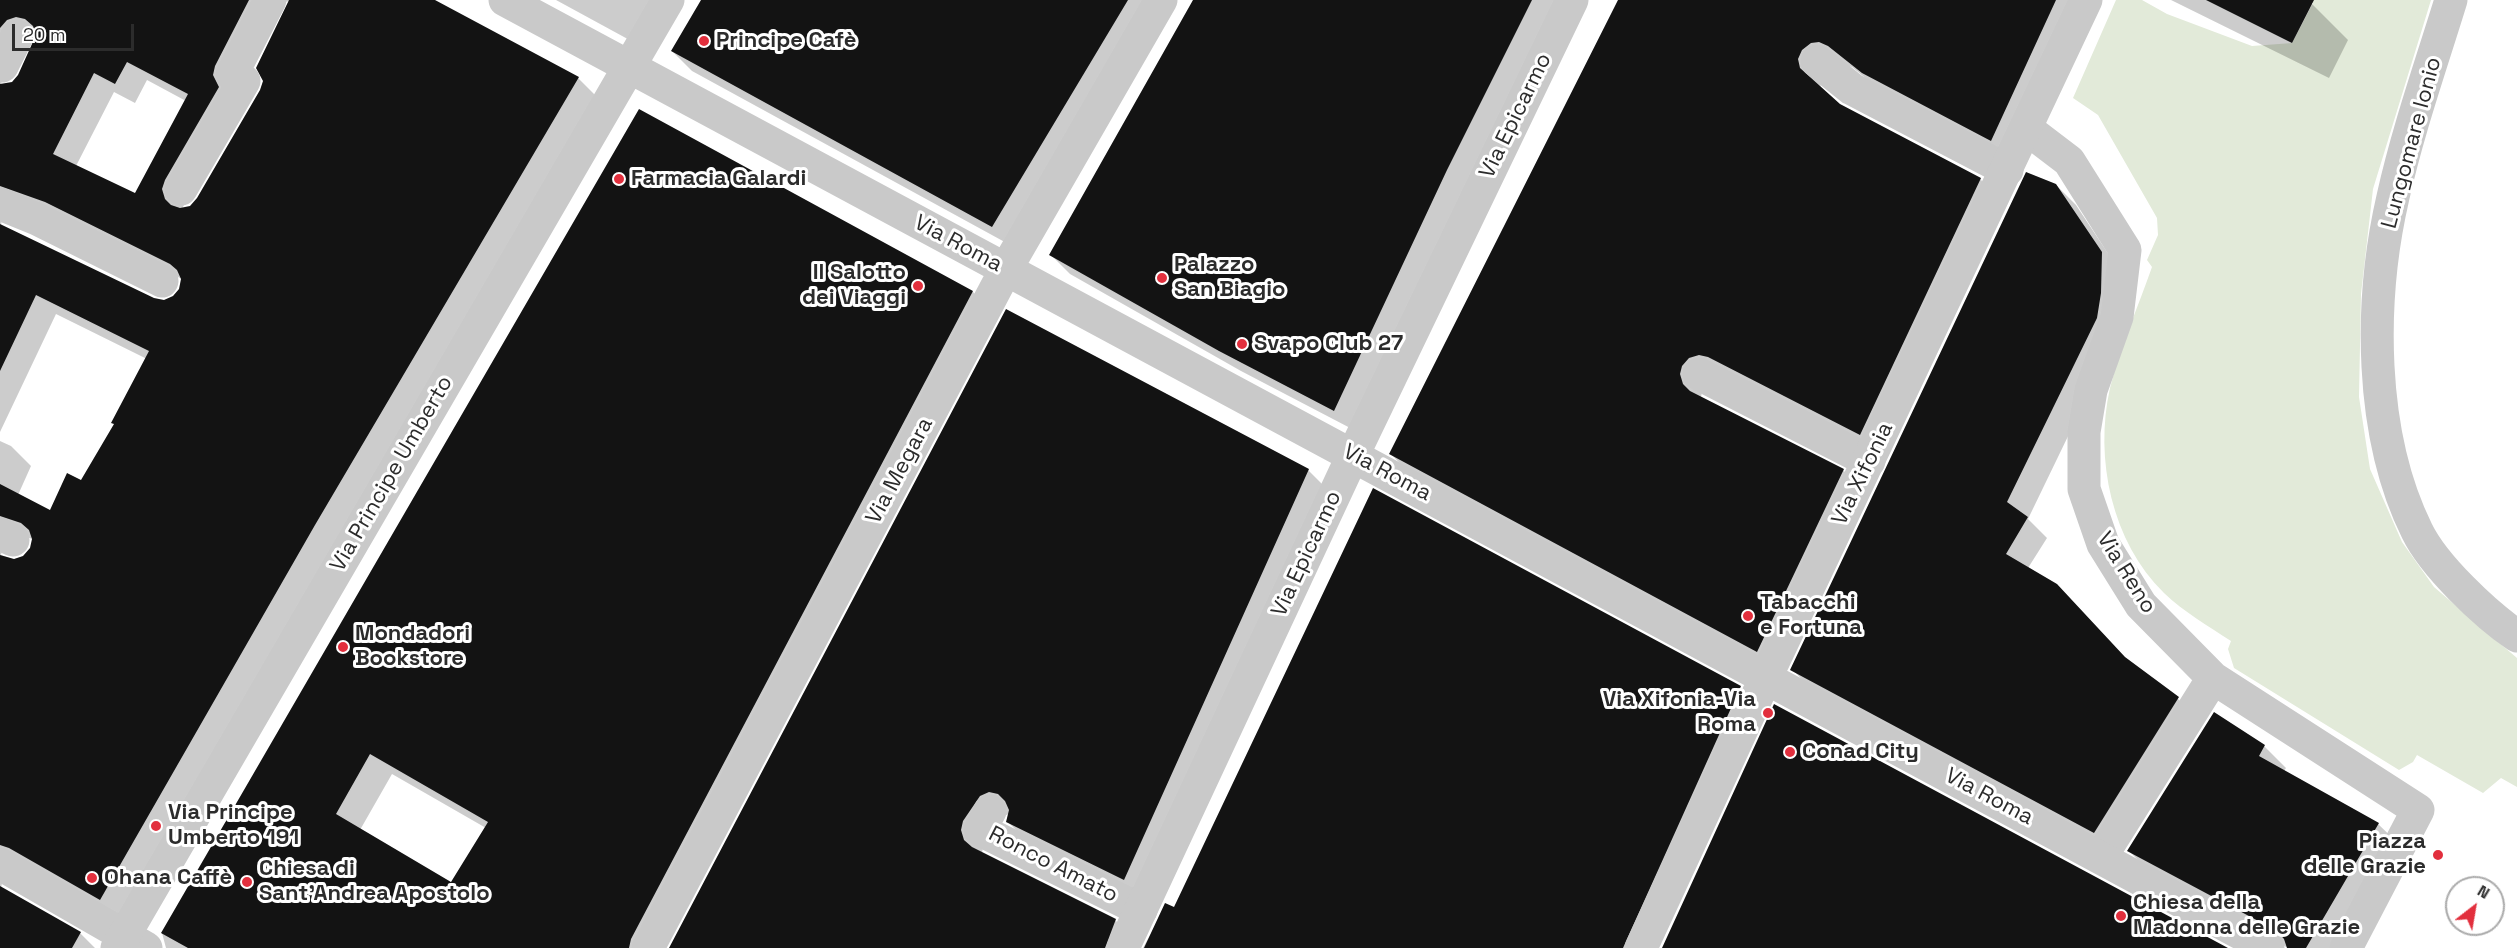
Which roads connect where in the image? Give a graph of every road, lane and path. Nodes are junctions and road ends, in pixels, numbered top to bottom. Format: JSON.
{"nodes":[{"id":1,"x":270,"y":0,"type":"edge"},
{"id":2,"x":505,"y":0,"type":"edge"},
{"id":3,"x":668,"y":0,"type":"edge"},
{"id":4,"x":1161,"y":0,"type":"edge"},
{"id":5,"x":1572,"y":0,"type":"edge"},
{"id":6,"x":2086,"y":0,"type":"edge"},
{"id":7,"x":2451,"y":0,"type":"edge"},
{"id":8,"x":17,"y":36,"type":"dead end"},
{"id":9,"x":1817,"y":61,"type":"dead end"},
{"id":10,"x":0,"y":65,"type":"edge"},
{"id":11,"x":629,"y":67,"type":"junction"},
{"id":12,"x":2027,"y":129,"type":"junction"},
{"id":13,"x":2007,"y":170,"type":"junction"},
{"id":14,"x":181,"y":189,"type":"dead end"},
{"id":15,"x":0,"y":204,"type":"edge"},
{"id":16,"x":1006,"y":269,"type":"junction"},
{"id":17,"x":162,"y":281,"type":"dead end"},
{"id":18,"x":1700,"y":374,"type":"dead end"},
{"id":19,"x":1353,"y":455,"type":"junction"},
{"id":20,"x":1869,"y":461,"type":"junction"},
{"id":21,"x":2517,"y":636,"type":"edge"},
{"id":22,"x":1766,"y":677,"type":"junction"},
{"id":23,"x":2213,"y":678,"type":"junction"},
{"id":24,"x":990,"y":811,"type":"dead end"},
{"id":25,"x":2101,"y":857,"type":"junction"},
{"id":26,"x":0,"y":864,"type":"edge"},
{"id":27,"x":1141,"y":910,"type":"junction"},
{"id":28,"x":129,"y":944,"type":"edge"},
{"id":29,"x":648,"y":948,"type":"edge"},
{"id":30,"x":1123,"y":948,"type":"edge"},
{"id":31,"x":1641,"y":948,"type":"edge"},
{"id":32,"x":2268,"y":948,"type":"edge"},
{"id":33,"x":2346,"y":948,"type":"edge"}],
"edges":[{"from":1,"to":14,"type":"street"},
{"from":2,"to":11,"type":"street","name":"Via Roma"},
{"from":3,"to":11,"type":"street","name":"Via Principe Umberto"},
{"from":4,"to":16,"type":"street","name":"Via Megara"},
{"from":5,"to":19,"type":"street","name":"Via Epicarmo"},
{"from":6,"to":12,"type":"street","name":"Via Xifonia"},
{"from":7,"to":21,"type":"street","name":"Lungomare Ionio"},
{"from":8,"to":10,"type":"street"},
{"from":9,"to":13,"type":"street"},
{"from":11,"to":16,"type":"street","name":"Via Roma"},
{"from":11,"to":28,"type":"street","name":"Via Principe Umberto"},
{"from":12,"to":13,"type":"street","name":"Via Xifonia"},
{"from":12,"to":23,"type":"street","name":"Via Reno"},
{"from":13,"to":20,"type":"street","name":"Via Xifonia"},
{"from":15,"to":17,"type":"street"},
{"from":16,"to":19,"type":"street","name":"Via Roma"},
{"from":16,"to":29,"type":"street","name":"Via Megara"},
{"from":18,"to":20,"type":"street"},
{"from":19,"to":22,"type":"street","name":"Via Roma"},
{"from":19,"to":27,"type":"street","name":"Via Epicarmo"},
{"from":20,"to":22,"type":"street","name":"Via Xifonia"},
{"from":22,"to":25,"type":"street","name":"Via Roma"},
{"from":22,"to":31,"type":"street","name":"Via Xifonia"},
{"from":23,"to":25,"type":"street"},
{"from":23,"to":33,"type":"street","name":"Via Reno"},
{"from":24,"to":27,"type":"street","name":"Ronco Amato"},
{"from":25,"to":32,"type":"street","name":"Via Roma"},
{"from":26,"to":28,"type":"street"},
{"from":27,"to":30,"type":"street","name":"Via Epicarmo"}]}
